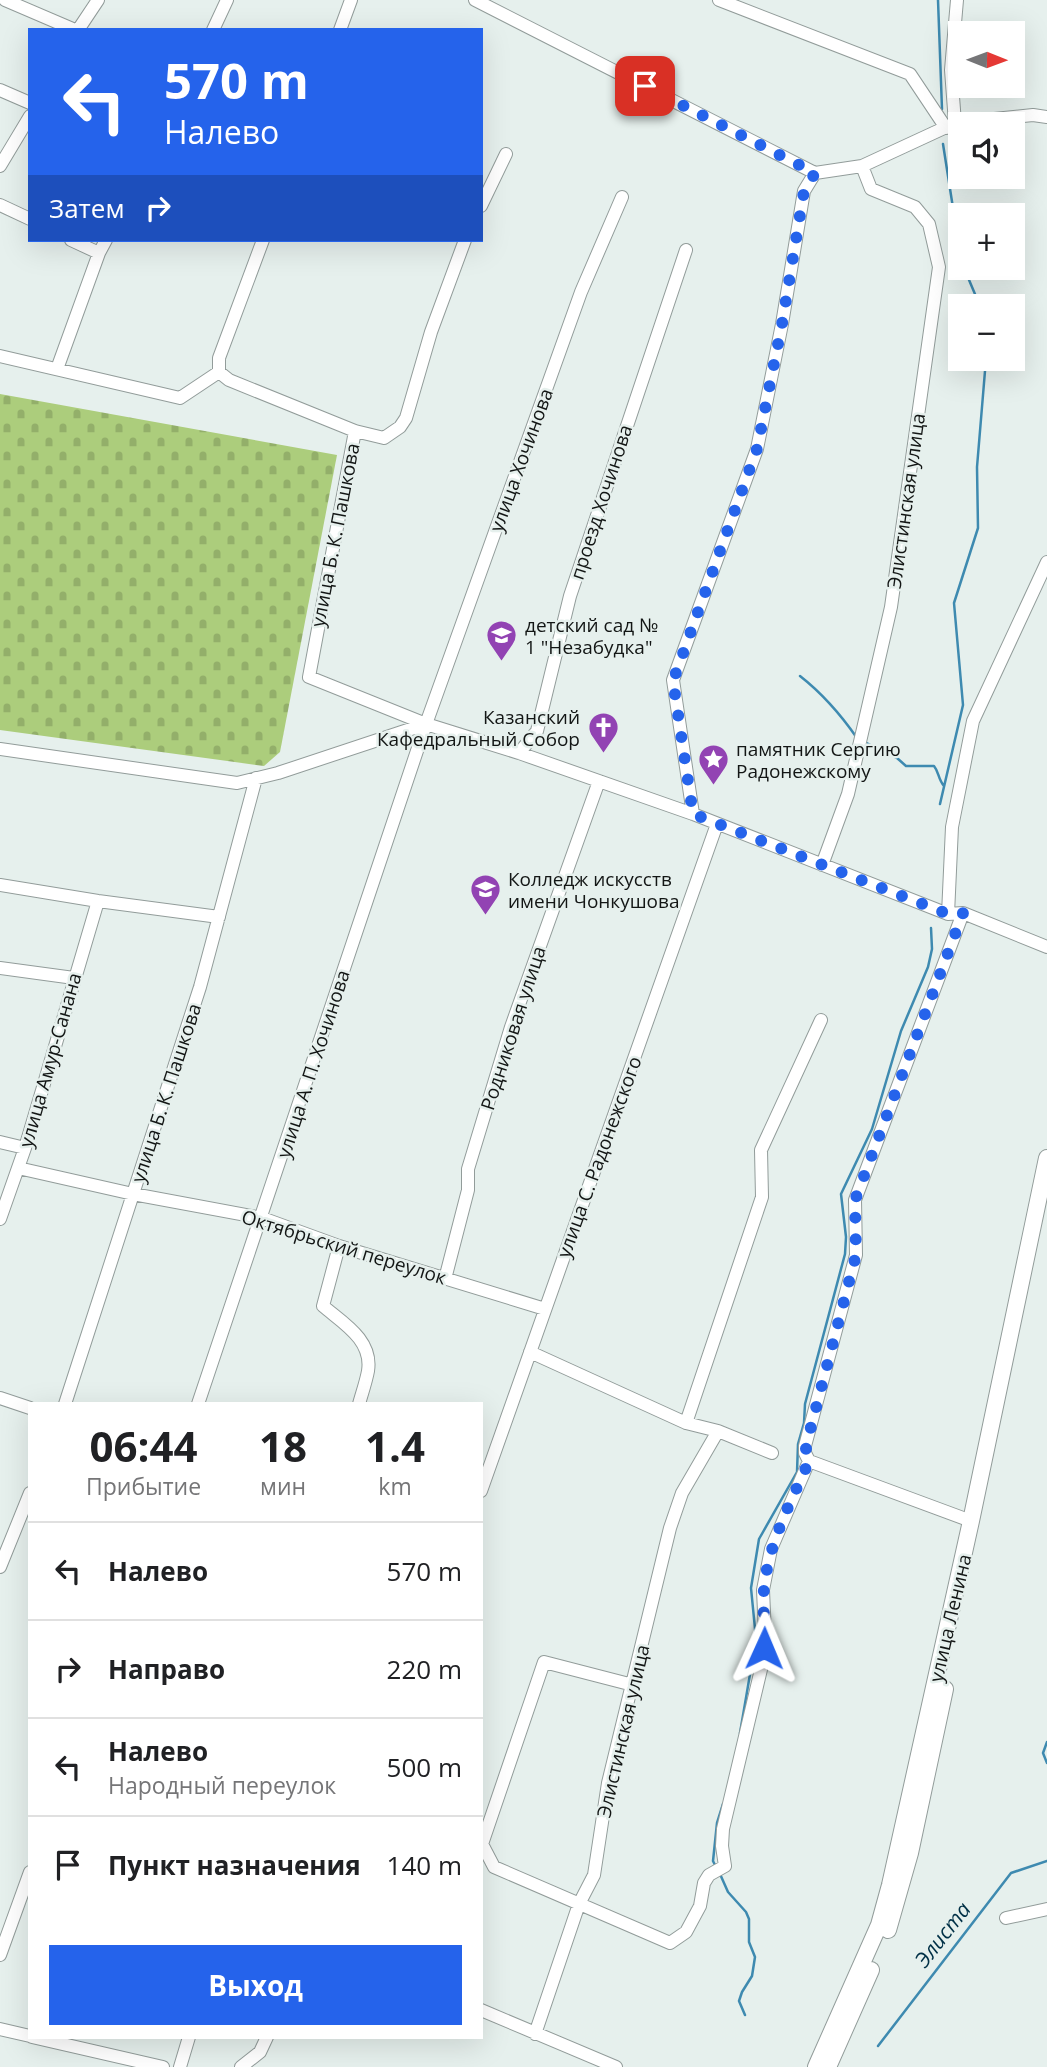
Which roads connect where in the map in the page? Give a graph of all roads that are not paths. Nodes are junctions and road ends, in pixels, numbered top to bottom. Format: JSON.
{"nodes":[{"id":1,"x":5,"y":0,"type":"edge"},
{"id":2,"x":98,"y":0,"type":"edge"},
{"id":3,"x":227,"y":0,"type":"edge"},
{"id":4,"x":351,"y":0,"type":"edge"},
{"id":5,"x":475,"y":0,"type":"edge"},
{"id":6,"x":719,"y":0,"type":"edge"},
{"id":7,"x":957,"y":0,"type":"edge"},
{"id":8,"x":71,"y":28,"type":"edge"},
{"id":9,"x":77,"y":28,"type":"edge"},
{"id":10,"x":214,"y":28,"type":"edge"},
{"id":11,"x":341,"y":28,"type":"edge"},
{"id":12,"x":0,"y":90,"type":"edge"},
{"id":13,"x":28,"y":102,"type":"edge"},
{"id":14,"x":951,"y":112,"type":"edge"},
{"id":15,"x":1025,"y":116,"type":"edge"},
{"id":16,"x":1047,"y":117,"type":"edge"},
{"id":17,"x":28,"y":119,"type":"edge"},
{"id":18,"x":948,"y":121,"type":"edge"},
{"id":19,"x":948,"y":126,"type":"edge"},
{"id":20,"x":506,"y":154,"type":"dead end"},
{"id":21,"x":0,"y":166,"type":"edge"},
{"id":22,"x":862,"y":166,"type":"junction"},
{"id":23,"x":815,"y":173,"type":"junction"},
{"id":24,"x":622,"y":197,"type":"dead end"},
{"id":25,"x":483,"y":202,"type":"edge"},
{"id":26,"x":0,"y":205,"type":"edge"},
{"id":27,"x":28,"y":218,"type":"edge"},
{"id":28,"x":75,"y":242,"type":"edge"},
{"id":29,"x":105,"y":242,"type":"edge"},
{"id":30,"x":262,"y":242,"type":"edge"},
{"id":31,"x":464,"y":242,"type":"edge"},
{"id":32,"x":686,"y":250,"type":"dead end"},
{"id":33,"x":99,"y":253,"type":"junction"},
{"id":34,"x":0,"y":356,"type":"edge"},
{"id":35,"x":57,"y":369,"type":"junction"},
{"id":36,"x":219,"y":372,"type":"junction"},
{"id":37,"x":355,"y":431,"type":"junction"},
{"id":38,"x":1047,"y":562,"type":"edge"},
{"id":39,"x":426,"y":724,"type":"junction"},
{"id":40,"x":0,"y":749,"type":"edge"},
{"id":41,"x":519,"y":753,"type":"junction"},
{"id":42,"x":256,"y":778,"type":"junction"},
{"id":43,"x":599,"y":781,"type":"junction"},
{"id":44,"x":693,"y":814,"type":"junction"},
{"id":45,"x":717,"y":824,"type":"junction"},
{"id":46,"x":822,"y":865,"type":"junction"},
{"id":47,"x":0,"y":885,"type":"edge"},
{"id":48,"x":98,"y":901,"type":"junction"},
{"id":49,"x":963,"y":913,"type":"junction"},
{"id":50,"x":948,"y":914,"type":"junction"},
{"id":51,"x":219,"y":917,"type":"junction"},
{"id":52,"x":1047,"y":947,"type":"edge"},
{"id":53,"x":0,"y":968,"type":"edge"},
{"id":54,"x":74,"y":978,"type":"junction"},
{"id":55,"x":821,"y":1020,"type":"dead end"},
{"id":56,"x":0,"y":1142,"type":"edge"},
{"id":57,"x":24,"y":1148,"type":"junction"},
{"id":58,"x":1047,"y":1158,"type":"edge"},
{"id":59,"x":18,"y":1168,"type":"junction"},
{"id":60,"x":133,"y":1194,"type":"junction"},
{"id":61,"x":1047,"y":1208,"type":"edge"},
{"id":62,"x":261,"y":1218,"type":"junction"},
{"id":63,"x":0,"y":1219,"type":"edge"},
{"id":64,"x":339,"y":1246,"type":"junction"},
{"id":65,"x":445,"y":1279,"type":"junction"},
{"id":66,"x":545,"y":1309,"type":"junction"},
{"id":67,"x":530,"y":1352,"type":"junction"},
{"id":68,"x":0,"y":1398,"type":"edge"},
{"id":69,"x":66,"y":1402,"type":"edge"},
{"id":70,"x":199,"y":1402,"type":"edge"},
{"id":71,"x":360,"y":1402,"type":"edge"},
{"id":72,"x":28,"y":1407,"type":"edge"},
{"id":73,"x":686,"y":1423,"type":"junction"},
{"id":74,"x":718,"y":1431,"type":"junction"},
{"id":75,"x":772,"y":1453,"type":"dead end"},
{"id":76,"x":809,"y":1461,"type":"junction"},
{"id":77,"x":483,"y":1485,"type":"edge"},
{"id":78,"x":28,"y":1498,"type":"edge"},
{"id":79,"x":971,"y":1521,"type":"junction"},
{"id":80,"x":0,"y":1567,"type":"edge"},
{"id":81,"x":633,"y":1685,"type":"junction"},
{"id":82,"x":483,"y":1841,"type":"edge"},
{"id":83,"x":483,"y":1846,"type":"edge"},
{"id":84,"x":28,"y":1878,"type":"edge"},
{"id":85,"x":579,"y":1904,"type":"junction"},
{"id":86,"x":1047,"y":1909,"type":"edge"},
{"id":87,"x":1006,"y":1918,"type":"dead end"},
{"id":88,"x":0,"y":1955,"type":"edge"},
{"id":89,"x":483,"y":2011,"type":"edge"},
{"id":90,"x":0,"y":2029,"type":"edge"},
{"id":91,"x":535,"y":2034,"type":"junction"},
{"id":92,"x":28,"y":2036,"type":"edge"},
{"id":93,"x":39,"y":2039,"type":"edge"},
{"id":94,"x":188,"y":2039,"type":"edge"},
{"id":95,"x":266,"y":2039,"type":"edge"},
{"id":96,"x":260,"y":2052,"type":"junction"},
{"id":97,"x":139,"y":2064,"type":"edge"},
{"id":98,"x":163,"y":2067,"type":"edge"},
{"id":99,"x":180,"y":2067,"type":"edge"},
{"id":100,"x":241,"y":2067,"type":"edge"},
{"id":101,"x":248,"y":2067,"type":"edge"},
{"id":102,"x":616,"y":2067,"type":"edge"},
{"id":103,"x":816,"y":2067,"type":"edge"},
{"id":104,"x":828,"y":2067,"type":"edge"}],
"edges":[{"from":1,"to":8,"type":"street"},
{"from":2,"to":9,"type":"street"},
{"from":3,"to":10,"type":"street"},
{"from":4,"to":11,"type":"street"},
{"from":5,"to":23,"type":"street"},
{"from":6,"to":18,"type":"street"},
{"from":7,"to":14,"type":"street"},
{"from":12,"to":13,"type":"street"},
{"from":15,"to":16,"type":"street"},
{"from":17,"to":21,"type":"street"},
{"from":19,"to":22,"type":"street"},
{"from":20,"to":25,"type":"street"},
{"from":22,"to":23,"type":"street"},
{"from":22,"to":46,"type":"street","name":"Элистинская улица"},
{"from":23,"to":44,"type":"street"},
{"from":24,"to":39,"type":"street","name":"улица Хочинова"},
{"from":26,"to":27,"type":"street"},
{"from":28,"to":33,"type":"street"},
{"from":29,"to":33,"type":"street"},
{"from":30,"to":36,"type":"street"},
{"from":31,"to":37,"type":"street","name":"улица Б. К. Пашкова"},
{"from":32,"to":41,"type":"street","name":"проезд Хочинова"},
{"from":33,"to":35,"type":"street"},
{"from":34,"to":35,"type":"street"},
{"from":35,"to":36,"type":"street"},
{"from":36,"to":37,"type":"street"},
{"from":37,"to":39,"type":"street","name":"улица Б. К. Пашкова"},
{"from":38,"to":50,"type":"street"},
{"from":39,"to":41,"type":"street"},
{"from":39,"to":42,"type":"street"},
{"from":39,"to":62,"type":"street","name":"улица А. П. Хочинова"},
{"from":40,"to":42,"type":"street"},
{"from":41,"to":43,"type":"street"},
{"from":42,"to":51,"type":"street","name":"улица Б. К. Пашкова"},
{"from":43,"to":44,"type":"street"},
{"from":43,"to":65,"type":"street","name":"Родниковая улица"},
{"from":44,"to":45,"type":"street"},
{"from":45,"to":46,"type":"street"},
{"from":45,"to":66,"type":"street","name":"улица С. Радонежского"},
{"from":46,"to":50,"type":"street"},
{"from":47,"to":48,"type":"street"},
{"from":48,"to":51,"type":"street"},
{"from":48,"to":54,"type":"street","name":"улица Амур-Санана"},
{"from":49,"to":50,"type":"street"},
{"from":49,"to":52,"type":"street"},
{"from":49,"to":76,"type":"street"},
{"from":51,"to":60,"type":"street","name":"улица Б. К. Пашкова"},
{"from":53,"to":54,"type":"street"},
{"from":54,"to":57,"type":"street","name":"улица Амур-Санана"},
{"from":55,"to":73,"type":"street"},
{"from":56,"to":57,"type":"street"},
{"from":57,"to":59,"type":"street","name":"улица Амур-Санана"},
{"from":58,"to":79,"type":"main road","name":"улица Ленина"},
{"from":59,"to":60,"type":"street","name":"Октябрьский переулок"},
{"from":59,"to":63,"type":"street","name":"улица Амур-Санана"},
{"from":60,"to":62,"type":"street","name":"Октябрьский переулок"},
{"from":60,"to":69,"type":"street","name":"улица Б. К. Пашкова"},
{"from":61,"to":104,"type":"main road","name":"улица Ленина"},
{"from":62,"to":64,"type":"street","name":"Октябрьский переулок"},
{"from":62,"to":70,"type":"street","name":"улица А. П. Хочинова"},
{"from":64,"to":65,"type":"street","name":"Октябрьский переулок"},
{"from":64,"to":71,"type":"street"},
{"from":65,"to":66,"type":"street","name":"Октябрьский переулок"},
{"from":66,"to":67,"type":"street","name":"улица С. Радонежского"},
{"from":67,"to":73,"type":"street"},
{"from":67,"to":77,"type":"street","name":"улица С. Радонежского"},
{"from":68,"to":72,"type":"street"},
{"from":73,"to":74,"type":"street"},
{"from":74,"to":75,"type":"street"},
{"from":74,"to":81,"type":"street","name":"Элистинская улица"},
{"from":76,"to":79,"type":"street"},
{"from":76,"to":85,"type":"street"},
{"from":78,"to":80,"type":"street"},
{"from":79,"to":103,"type":"main road","name":"улица Ленина"},
{"from":81,"to":82,"type":"street"},
{"from":81,"to":85,"type":"street","name":"Элистинская улица"},
{"from":83,"to":85,"type":"street"},
{"from":84,"to":88,"type":"street"},
{"from":85,"to":91,"type":"street","name":"Элистинская улица"},
{"from":86,"to":87,"type":"street"},
{"from":89,"to":91,"type":"street"},
{"from":90,"to":92,"type":"street"},
{"from":91,"to":102,"type":"street"},
{"from":93,"to":97,"type":"street"},
{"from":94,"to":99,"type":"street"},
{"from":95,"to":96,"type":"street"},
{"from":96,"to":100,"type":"street"},
{"from":96,"to":101,"type":"street"},
{"from":97,"to":98,"type":"street"}]}
